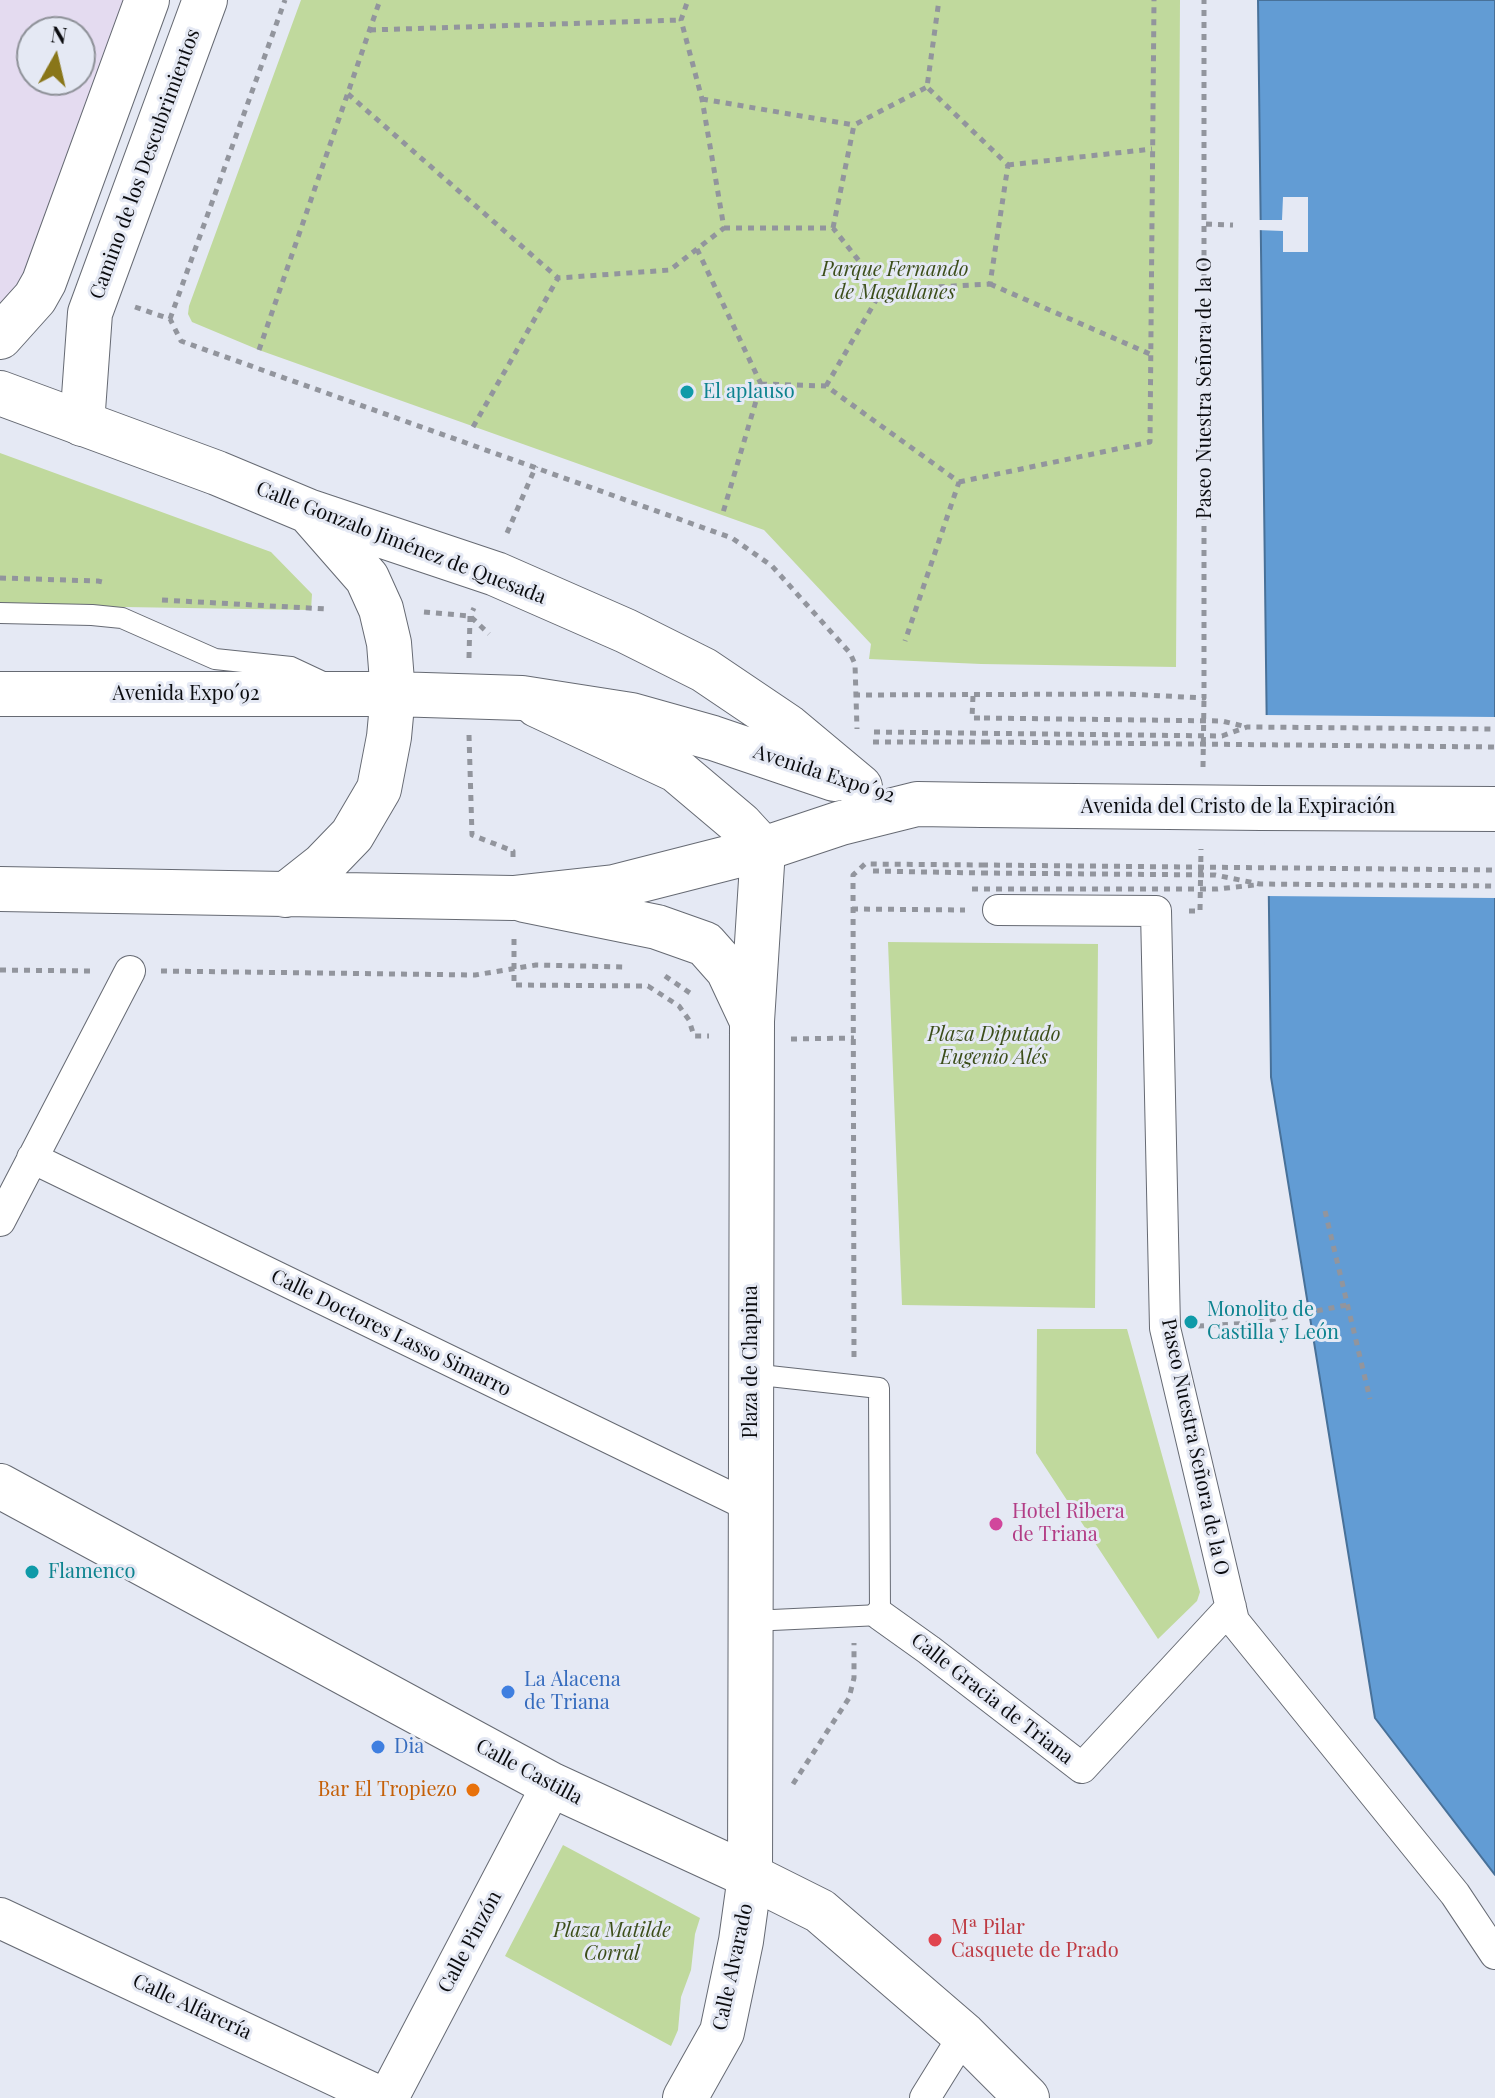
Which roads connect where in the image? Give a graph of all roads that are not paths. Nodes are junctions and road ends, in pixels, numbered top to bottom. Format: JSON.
{"nodes":[{"id":1,"x":147,"y":0,"type":"edge"},
{"id":2,"x":205,"y":0,"type":"edge"},
{"id":3,"x":0,"y":337,"type":"edge"},
{"id":4,"x":0,"y":393,"type":"edge"},
{"id":5,"x":82,"y":424,"type":"junction"},
{"id":6,"x":308,"y":511,"type":"junction"},
{"id":7,"x":0,"y":613,"type":"edge"},
{"id":8,"x":0,"y":694,"type":"edge"},
{"id":9,"x":373,"y":694,"type":"junction"},
{"id":10,"x":522,"y":698,"type":"junction"},
{"id":11,"x":860,"y":787,"type":"junction"},
{"id":12,"x":917,"y":804,"type":"junction"},
{"id":13,"x":1495,"y":809,"type":"edge"},
{"id":14,"x":763,"y":849,"type":"junction"},
{"id":15,"x":0,"y":889,"type":"edge"},
{"id":16,"x":285,"y":895,"type":"junction"},
{"id":17,"x":513,"y":898,"type":"junction"},
{"id":18,"x":998,"y":910,"type":"road end"},
{"id":19,"x":130,"y":971,"type":"road end"},
{"id":20,"x":751,"y":1032,"type":"junction"},
{"id":21,"x":32,"y":1158,"type":"junction"},
{"id":22,"x":0,"y":1221,"type":"edge"},
{"id":23,"x":751,"y":1374,"type":"junction"},
{"id":24,"x":0,"y":1486,"type":"edge"},
{"id":25,"x":751,"y":1507,"type":"junction"},
{"id":26,"x":1231,"y":1607,"type":"junction"},
{"id":27,"x":867,"y":1616,"type":"junction"},
{"id":28,"x":751,"y":1621,"type":"junction"},
{"id":29,"x":552,"y":1785,"type":"junction"},
{"id":30,"x":750,"y":1876,"type":"junction"},
{"id":31,"x":0,"y":1918,"type":"edge"},
{"id":32,"x":1495,"y":1954,"type":"edge"},
{"id":33,"x":964,"y":2035,"type":"junction"},
{"id":34,"x":321,"y":2085,"type":"edge"},
{"id":35,"x":386,"y":2098,"type":"edge"},
{"id":36,"x":685,"y":2098,"type":"edge"},
{"id":37,"x":925,"y":2098,"type":"edge"},
{"id":38,"x":1027,"y":2098,"type":"edge"}],
"edges":[{"from":1,"to":3,"type":"main road"},
{"from":2,"to":5,"type":"main road","name":"Camino de los Descubrimientos"},
{"from":4,"to":5,"type":"main road","name":"Calle Gonzalo Jiménez de Quesada"},
{"from":5,"to":6,"type":"main road","name":"Calle Gonzalo Jiménez de Quesada"},
{"from":6,"to":9,"type":"main road"},
{"from":6,"to":11,"type":"main road","name":"Calle Gonzalo Jiménez de Quesada"},
{"from":7,"to":9,"type":"lane"},
{"from":8,"to":9,"type":"main road","name":"Avenida Expo´92"},
{"from":9,"to":10,"type":"main road","name":"Avenida Expo´92"},
{"from":9,"to":16,"type":"main road"},
{"from":10,"to":11,"type":"main road","name":"Avenida Expo´92"},
{"from":10,"to":14,"type":"main road"},
{"from":11,"to":12,"type":"main road","name":"Avenida Expo´92"},
{"from":12,"to":13,"type":"main road","name":"Avenida del Cristo de la Expiración","bridge":true},
{"from":12,"to":14,"type":"main road","name":"Avenida Expo´92"},
{"from":14,"to":17,"type":"main road","name":"Avenida Expo´92"},
{"from":14,"to":20,"type":"main road","name":"Plaza de Chapina"},
{"from":15,"to":16,"type":"main road","name":"Avenida Expo´92"},
{"from":16,"to":17,"type":"main road","name":"Avenida Expo´92"},
{"from":17,"to":20,"type":"main road"},
{"from":18,"to":26,"type":"street","name":"Paseo Nuestra Señora de la O"},
{"from":19,"to":21,"type":"street"},
{"from":20,"to":23,"type":"main road","name":"Plaza de Chapina"},
{"from":21,"to":22,"type":"street"},
{"from":21,"to":25,"type":"street","name":"Calle Doctores Lasso Simarro"},
{"from":23,"to":25,"type":"main road","name":"Plaza de Chapina"},
{"from":23,"to":27,"type":"lane"},
{"from":24,"to":29,"type":"main road","name":"Calle Castilla"},
{"from":25,"to":28,"type":"main road","name":"Plaza de Chapina"},
{"from":26,"to":27,"type":"street","name":"Calle Gracia de Triana"},
{"from":26,"to":32,"type":"street","name":"Paseo Nuestra Señora de la O"},
{"from":27,"to":28,"type":"lane"},
{"from":28,"to":30,"type":"main road","name":"Plaza de Chapina"},
{"from":29,"to":30,"type":"main road","name":"Calle Castilla"},
{"from":29,"to":35,"type":"street","name":"Calle Pinzón"},
{"from":30,"to":33,"type":"main road","name":"Calle Castilla"},
{"from":30,"to":36,"type":"main road","name":"Calle Alvarado"},
{"from":31,"to":34,"type":"street","name":"Calle Alfarería"},
{"from":33,"to":37,"type":"street"},
{"from":33,"to":38,"type":"main road","name":"Calle Castilla"},
{"from":34,"to":35,"type":"street","name":"Calle Alfarería"}]}
